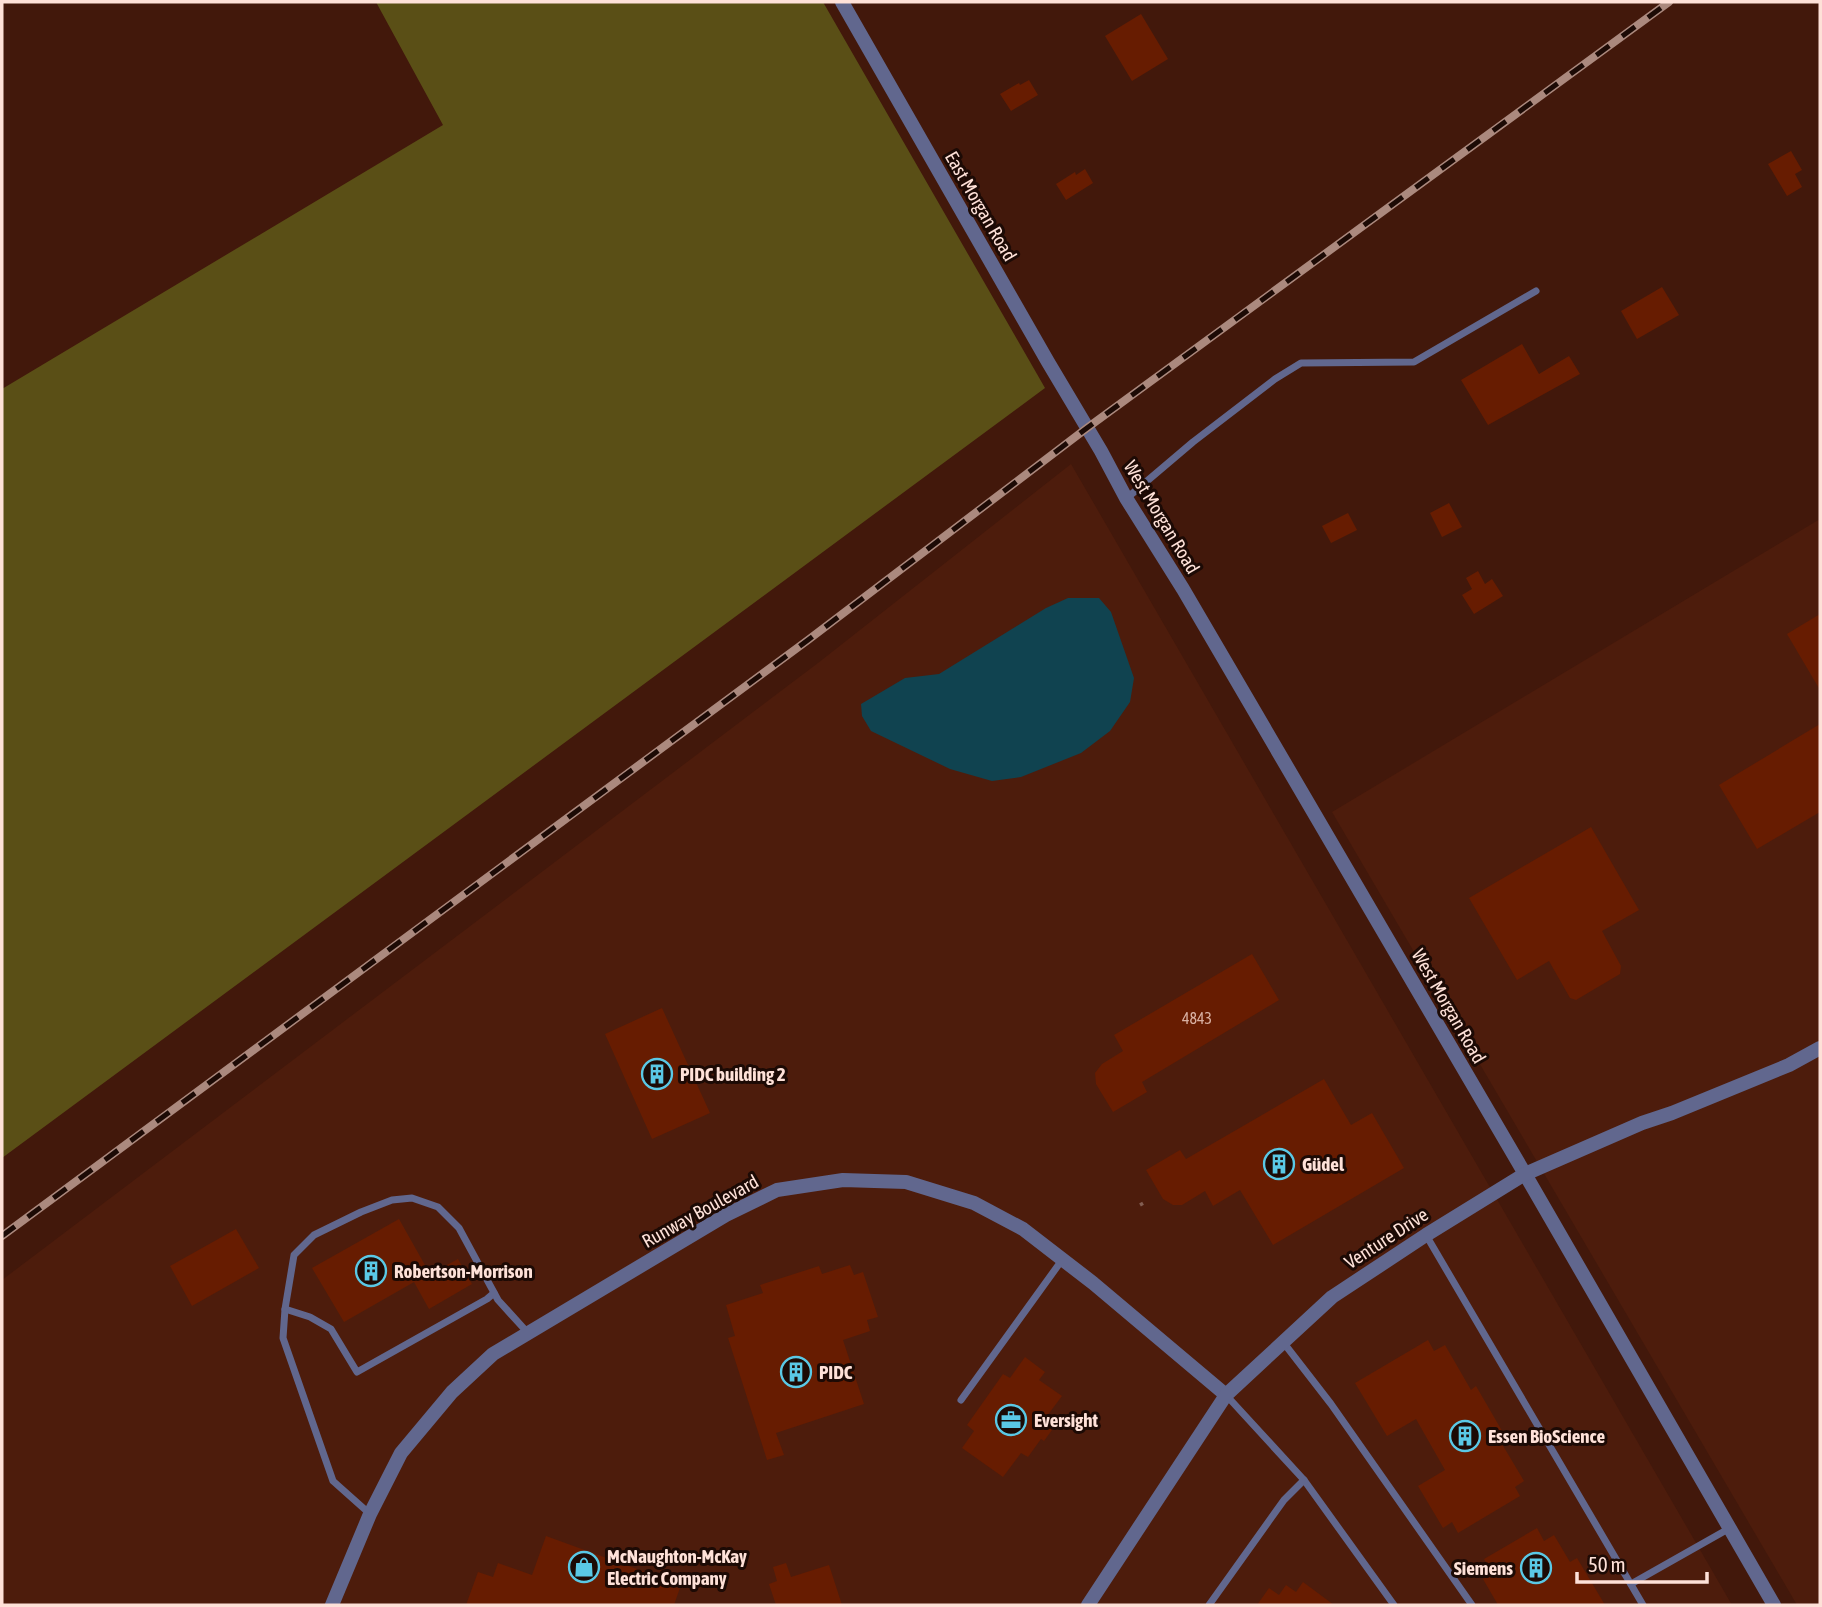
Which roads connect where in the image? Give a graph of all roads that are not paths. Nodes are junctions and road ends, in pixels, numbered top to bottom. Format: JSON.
{"nodes":[{"id":1,"x":842,"y":2,"type":"edge"},
{"id":2,"x":1536,"y":291,"type":"dead end"},
{"id":3,"x":1087,"y":428,"type":"joint"},
{"id":4,"x":1126,"y":498,"type":"junction"},
{"id":5,"x":1820,"y":1048,"type":"edge"},
{"id":6,"x":1525,"y":1174,"type":"junction"},
{"id":7,"x":1426,"y":1234,"type":"junction"},
{"id":8,"x":1062,"y":1259,"type":"junction"},
{"id":9,"x":494,"y":1293,"type":"junction"},
{"id":10,"x":285,"y":1309,"type":"junction"},
{"id":11,"x":528,"y":1333,"type":"junction"},
{"id":12,"x":1282,"y":1342,"type":"junction"},
{"id":13,"x":1226,"y":1395,"type":"junction"},
{"id":14,"x":961,"y":1400,"type":"dead end"},
{"id":15,"x":1304,"y":1480,"type":"junction"},
{"id":16,"x":370,"y":1514,"type":"junction"},
{"id":17,"x":1730,"y":1528,"type":"junction"},
{"id":18,"x":1631,"y":1584,"type":"junction"},
{"id":19,"x":332,"y":1605,"type":"edge"},
{"id":20,"x":1088,"y":1605,"type":"edge"},
{"id":21,"x":1209,"y":1605,"type":"edge"},
{"id":22,"x":1394,"y":1605,"type":"edge"},
{"id":23,"x":1472,"y":1605,"type":"edge"},
{"id":24,"x":1643,"y":1605,"type":"edge"},
{"id":25,"x":1774,"y":1605,"type":"edge"}],
"edges":[{"from":1,"to":3,"type":"street","name":"East Morgan Road"},
{"from":2,"to":4,"type":"lane"},
{"from":3,"to":4,"type":"street","name":"West Morgan Road"},
{"from":4,"to":6,"type":"street","name":"West Morgan Road"},
{"from":5,"to":6,"type":"street","name":"Venture Drive"},
{"from":6,"to":7,"type":"street","name":"Venture Drive"},
{"from":6,"to":17,"type":"street","name":"West Morgan Road"},
{"from":7,"to":12,"type":"street","name":"Venture Drive"},
{"from":7,"to":18,"type":"lane"},
{"from":8,"to":11,"type":"street","name":"Runway Boulevard"},
{"from":8,"to":13,"type":"street","name":"Runway Boulevard"},
{"from":8,"to":14,"type":"lane"},
{"from":9,"to":10,"type":"lane"},
{"from":9,"to":10,"type":"lane"},
{"from":9,"to":11,"type":"lane"},
{"from":10,"to":16,"type":"lane"},
{"from":11,"to":16,"type":"street","name":"Runway Boulevard"},
{"from":12,"to":13,"type":"street","name":"Venture Drive"},
{"from":12,"to":23,"type":"lane"},
{"from":13,"to":15,"type":"lane"},
{"from":13,"to":20,"type":"street","name":"Venture Drive"},
{"from":15,"to":21,"type":"lane"},
{"from":15,"to":22,"type":"lane"},
{"from":16,"to":19,"type":"street","name":"Runway Boulevard"},
{"from":17,"to":18,"type":"lane"},
{"from":17,"to":25,"type":"street","name":"West Morgan Road"},
{"from":18,"to":24,"type":"lane"}]}
